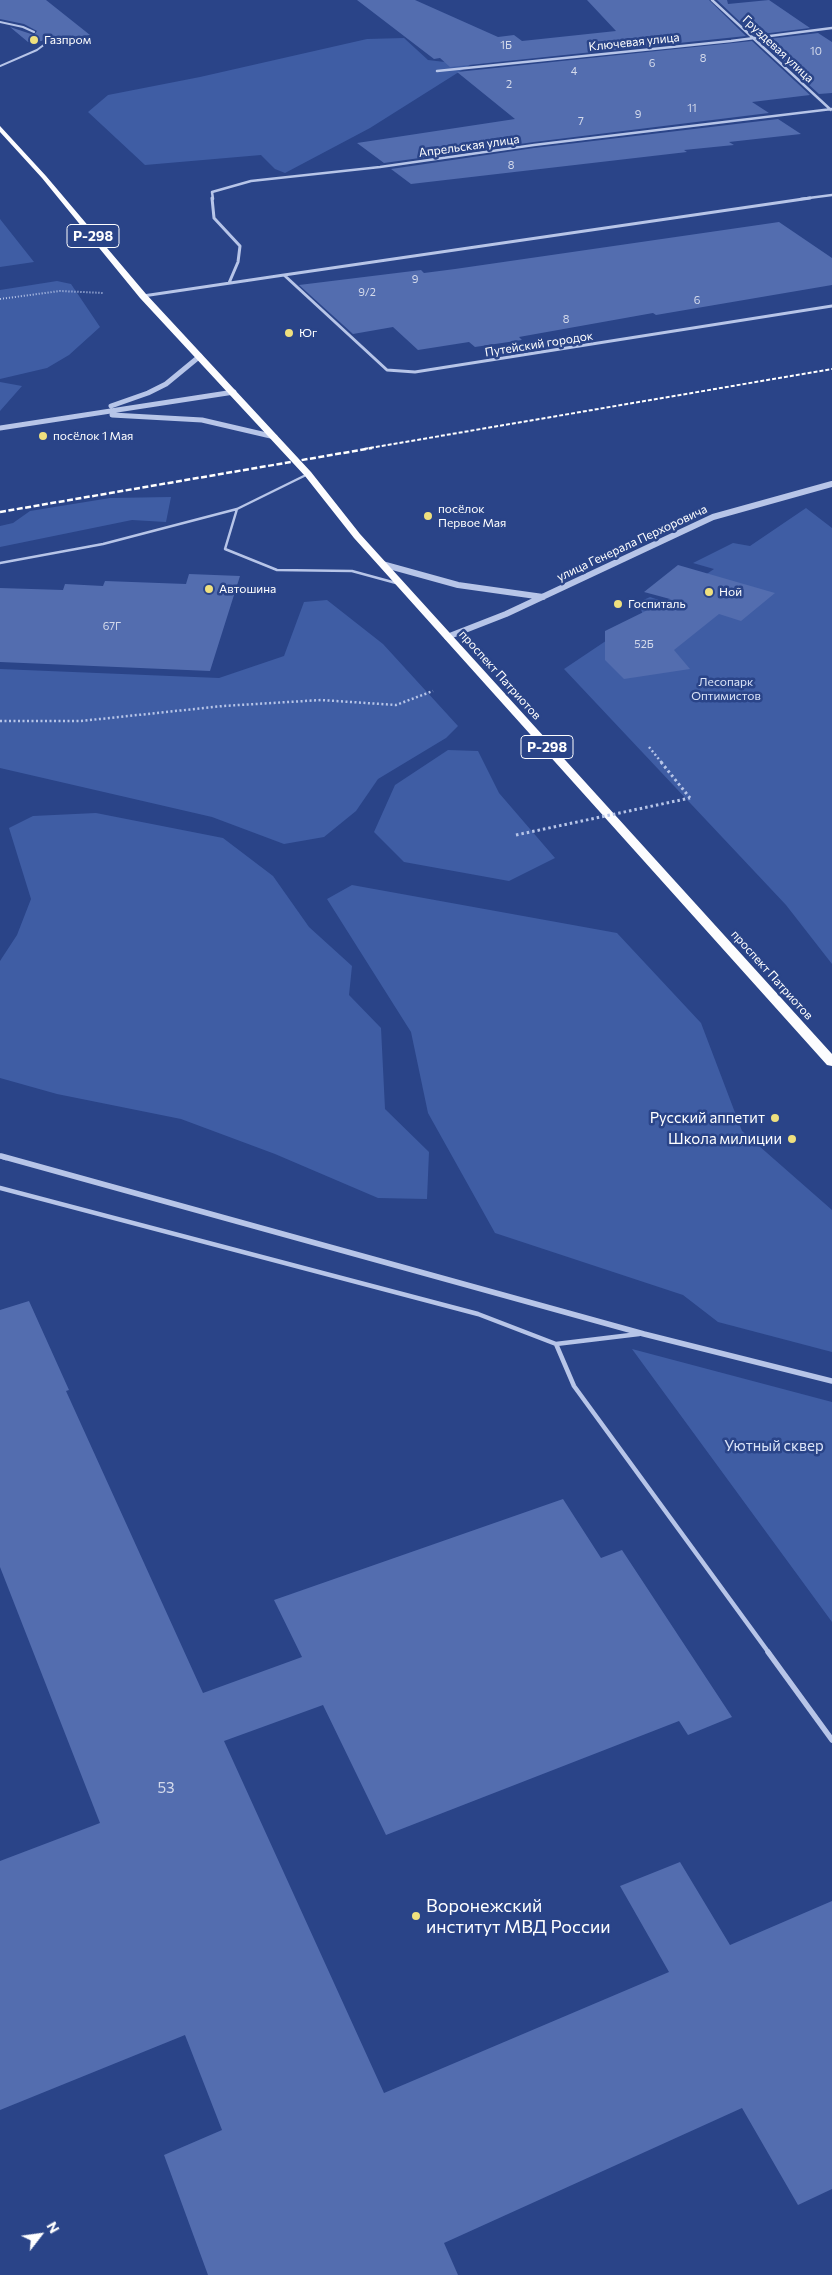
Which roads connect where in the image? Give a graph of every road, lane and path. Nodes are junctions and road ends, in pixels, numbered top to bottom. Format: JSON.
{"nodes":[{"id":1,"x":712,"y":0,"type":"edge"},
{"id":2,"x":0,"y":22,"type":"edge"},
{"id":3,"x":832,"y":28,"type":"edge"},
{"id":4,"x":34,"y":32,"type":"dead end"},
{"id":5,"x":753,"y":38,"type":"junction"},
{"id":6,"x":45,"y":40,"type":"dead end"},
{"id":7,"x":0,"y":66,"type":"edge"},
{"id":8,"x":437,"y":71,"type":"dead end"},
{"id":9,"x":831,"y":109,"type":"edge"},
{"id":10,"x":0,"y":128,"type":"edge"},
{"id":11,"x":832,"y":194,"type":"edge"},
{"id":12,"x":284,"y":275,"type":"junction"},
{"id":13,"x":229,"y":283,"type":"junction"},
{"id":14,"x":143,"y":296,"type":"junction"},
{"id":15,"x":0,"y":299,"type":"edge"},
{"id":16,"x":832,"y":306,"type":"edge"},
{"id":17,"x":200,"y":356,"type":"junction"},
{"id":18,"x":234,"y":392,"type":"junction"},
{"id":19,"x":82,"y":415,"type":"junction"},
{"id":20,"x":0,"y":428,"type":"edge"},
{"id":21,"x":275,"y":437,"type":"junction"},
{"id":22,"x":308,"y":474,"type":"junction"},
{"id":23,"x":832,"y":484,"type":"edge"},
{"id":24,"x":237,"y":509,"type":"junction"},
{"id":25,"x":0,"y":563,"type":"edge"},
{"id":26,"x":382,"y":564,"type":"junction"},
{"id":27,"x":399,"y":583,"type":"junction"},
{"id":28,"x":543,"y":597,"type":"junction"},
{"id":29,"x":447,"y":637,"type":"junction"},
{"id":30,"x":432,"y":691,"type":"dead end"},
{"id":31,"x":0,"y":721,"type":"edge"},
{"id":32,"x":649,"y":747,"type":"dead end"},
{"id":33,"x":516,"y":835,"type":"dead end"},
{"id":34,"x":832,"y":1062,"type":"edge"},
{"id":35,"x":0,"y":1156,"type":"edge"},
{"id":36,"x":0,"y":1188,"type":"edge"},
{"id":37,"x":644,"y":1334,"type":"junction"},
{"id":38,"x":556,"y":1344,"type":"junction"},
{"id":39,"x":832,"y":1381,"type":"edge"},
{"id":40,"x":832,"y":1740,"type":"edge"}],
"edges":[{"from":1,"to":5,"type":"street","name":"Груздевая улица"},
{"from":2,"to":4,"type":"lane"},
{"from":3,"to":5,"type":"street","name":"Ключевая улица"},
{"from":5,"to":8,"type":"street","name":"Ключевая улица"},
{"from":5,"to":9,"type":"street","name":"Груздевая улица"},
{"from":6,"to":7,"type":"lane"},
{"from":9,"to":13,"type":"street","name":"Апрельская улица"},
{"from":10,"to":14,"type":"highway","number":"Р-298"},
{"from":11,"to":12,"type":"street"},
{"from":12,"to":13,"type":"street"},
{"from":12,"to":16,"type":"street","name":"Путейский городок"},
{"from":13,"to":14,"type":"street"},
{"from":14,"to":15,"type":"path"},
{"from":14,"to":17,"type":"highway","number":"Р-298"},
{"from":17,"to":18,"type":"highway","number":"Р-298"},
{"from":17,"to":19,"type":"street"},
{"from":18,"to":19,"type":"street"},
{"from":18,"to":21,"type":"highway","name":"проспект Патриотов","number":"Р-298"},
{"from":19,"to":20,"type":"street"},
{"from":19,"to":21,"type":"street"},
{"from":21,"to":22,"type":"highway","name":"проспект Патриотов","number":"Р-298"},
{"from":22,"to":24,"type":"lane"},
{"from":22,"to":26,"type":"highway","name":"проспект Патриотов","number":"Р-298"},
{"from":23,"to":28,"type":"street","name":"улица Генерала Перхоровича"},
{"from":24,"to":25,"type":"lane"},
{"from":24,"to":27,"type":"lane"},
{"from":26,"to":27,"type":"highway","name":"проспект Патриотов","number":"Р-298"},
{"from":26,"to":28,"type":"street"},
{"from":27,"to":29,"type":"highway","name":"проспект Патриотов","number":"Р-298"},
{"from":28,"to":29,"type":"street","name":"улица Генерала Перхоровича"},
{"from":29,"to":34,"type":"highway","name":"проспект Патриотов","number":"Р-298"},
{"from":30,"to":31,"type":"path"},
{"from":32,"to":33,"type":"path","bridge":true},
{"from":35,"to":37,"type":"street"},
{"from":36,"to":38,"type":"lane"},
{"from":37,"to":38,"type":"lane"},
{"from":37,"to":39,"type":"street"},
{"from":38,"to":40,"type":"lane"}]}
